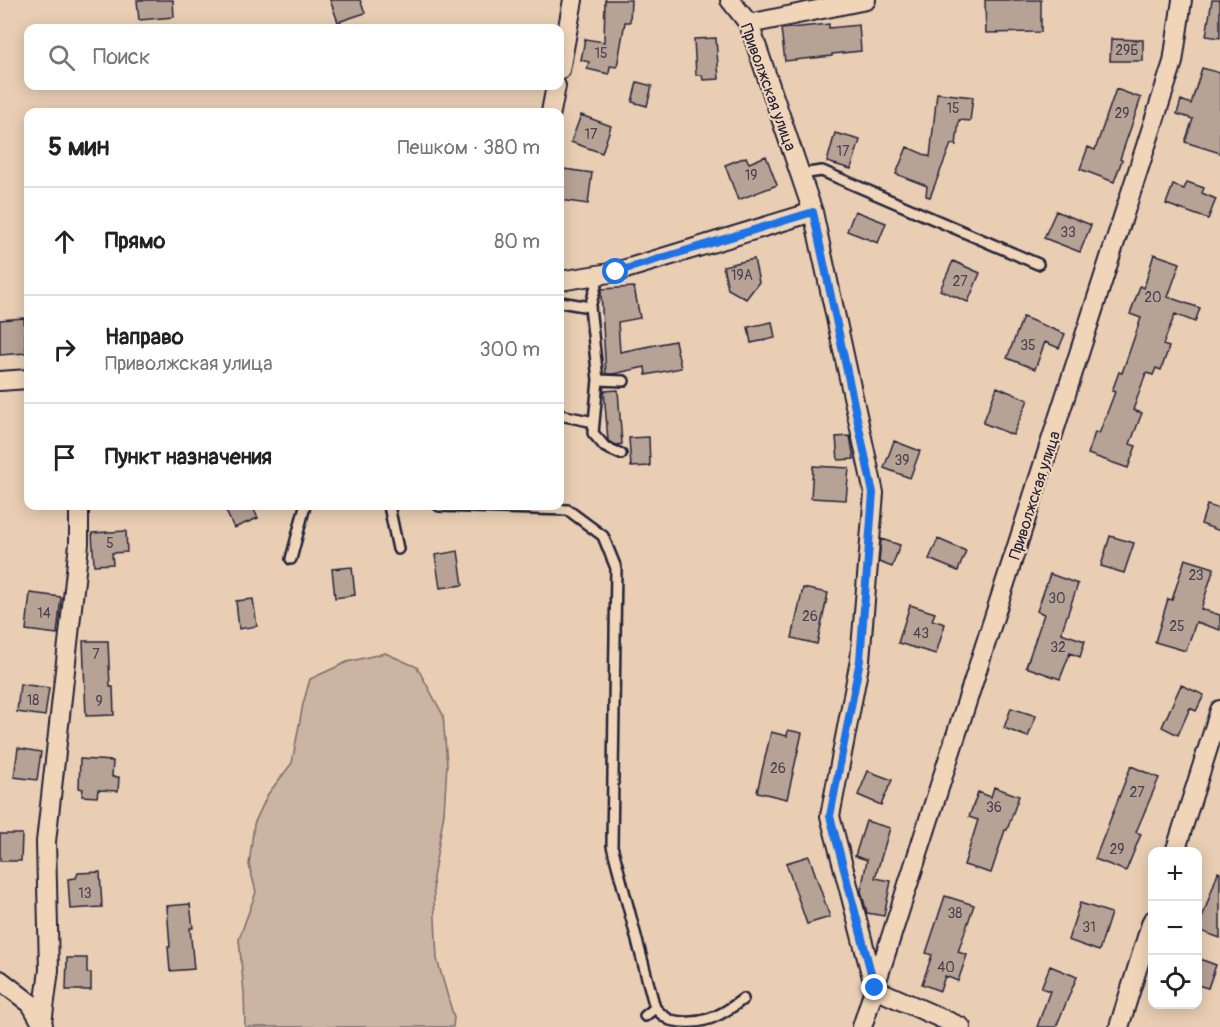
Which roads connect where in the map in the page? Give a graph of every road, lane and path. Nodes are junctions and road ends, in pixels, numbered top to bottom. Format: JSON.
{"nodes":[{"id":1,"x":573,"y":0,"type":"edge"},
{"id":2,"x":730,"y":0,"type":"edge"},
{"id":3,"x":866,"y":0,"type":"edge"},
{"id":4,"x":1182,"y":0,"type":"edge"},
{"id":5,"x":748,"y":24,"type":"junction"},
{"id":6,"x":564,"y":48,"type":"edge"},
{"id":7,"x":555,"y":90,"type":"edge"},
{"id":8,"x":552,"y":108,"type":"edge"},
{"id":9,"x":800,"y":174,"type":"junction"},
{"id":10,"x":813,"y":212,"type":"junction"},
{"id":11,"x":1038,"y":264,"type":"dead end"},
{"id":12,"x":599,"y":275,"type":"junction"},
{"id":13,"x":564,"y":279,"type":"edge"},
{"id":14,"x":564,"y":303,"type":"edge"},
{"id":15,"x":590,"y":306,"type":"junction"},
{"id":16,"x":24,"y":379,"type":"edge"},
{"id":17,"x":598,"y":380,"type":"junction"},
{"id":18,"x":0,"y":381,"type":"edge"},
{"id":19,"x":624,"y":381,"type":"dead end"},
{"id":20,"x":564,"y":416,"type":"edge"},
{"id":21,"x":594,"y":422,"type":"junction"},
{"id":22,"x":621,"y":454,"type":"dead end"},
{"id":23,"x":79,"y":510,"type":"edge"},
{"id":24,"x":304,"y":510,"type":"edge"},
{"id":25,"x":390,"y":510,"type":"edge"},
{"id":26,"x":564,"y":510,"type":"edge"},
{"id":27,"x":398,"y":549,"type":"dead end"},
{"id":28,"x":291,"y":559,"type":"dead end"},
{"id":29,"x":1220,"y":710,"type":"edge"},
{"id":30,"x":1177,"y":847,"type":"edge"},
{"id":31,"x":1148,"y":934,"type":"edge"},
{"id":32,"x":0,"y":981,"type":"edge"},
{"id":33,"x":875,"y":988,"type":"junction"},
{"id":34,"x":743,"y":999,"type":"dead end"},
{"id":35,"x":654,"y":1008,"type":"junction"},
{"id":36,"x":645,"y":1016,"type":"dead end"},
{"id":37,"x":43,"y":1025,"type":"edge"},
{"id":38,"x":862,"y":1027,"type":"edge"},
{"id":39,"x":961,"y":1027,"type":"edge"},
{"id":40,"x":1119,"y":1027,"type":"edge"}],
"edges":[{"from":1,"to":6,"type":"street"},
{"from":2,"to":5,"type":"street","name":"Приволжская улица"},
{"from":3,"to":5,"type":"street"},
{"from":4,"to":33,"type":"street","name":"Приволжская улица"},
{"from":5,"to":9,"type":"street","name":"Приволжская улица"},
{"from":7,"to":8,"type":"street"},
{"from":9,"to":10,"type":"street","name":"Приволжская улица"},
{"from":9,"to":11,"type":"lane"},
{"from":10,"to":12,"type":"street"},
{"from":10,"to":33,"type":"street","name":"Приволжская улица"},
{"from":12,"to":13,"type":"street"},
{"from":12,"to":15,"type":"lane"},
{"from":14,"to":15,"type":"lane"},
{"from":15,"to":17,"type":"lane"},
{"from":16,"to":18,"type":"street"},
{"from":17,"to":19,"type":"lane"},
{"from":17,"to":21,"type":"lane"},
{"from":20,"to":21,"type":"lane"},
{"from":21,"to":22,"type":"lane"},
{"from":23,"to":37,"type":"street"},
{"from":24,"to":28,"type":"lane"},
{"from":25,"to":27,"type":"lane"},
{"from":26,"to":35,"type":"lane"},
{"from":29,"to":30,"type":"street"},
{"from":31,"to":40,"type":"street"},
{"from":32,"to":37,"type":"street"},
{"from":33,"to":38,"type":"street","name":"Приволжская улица"},
{"from":33,"to":39,"type":"street"},
{"from":34,"to":35,"type":"lane"},
{"from":35,"to":36,"type":"lane"}]}
